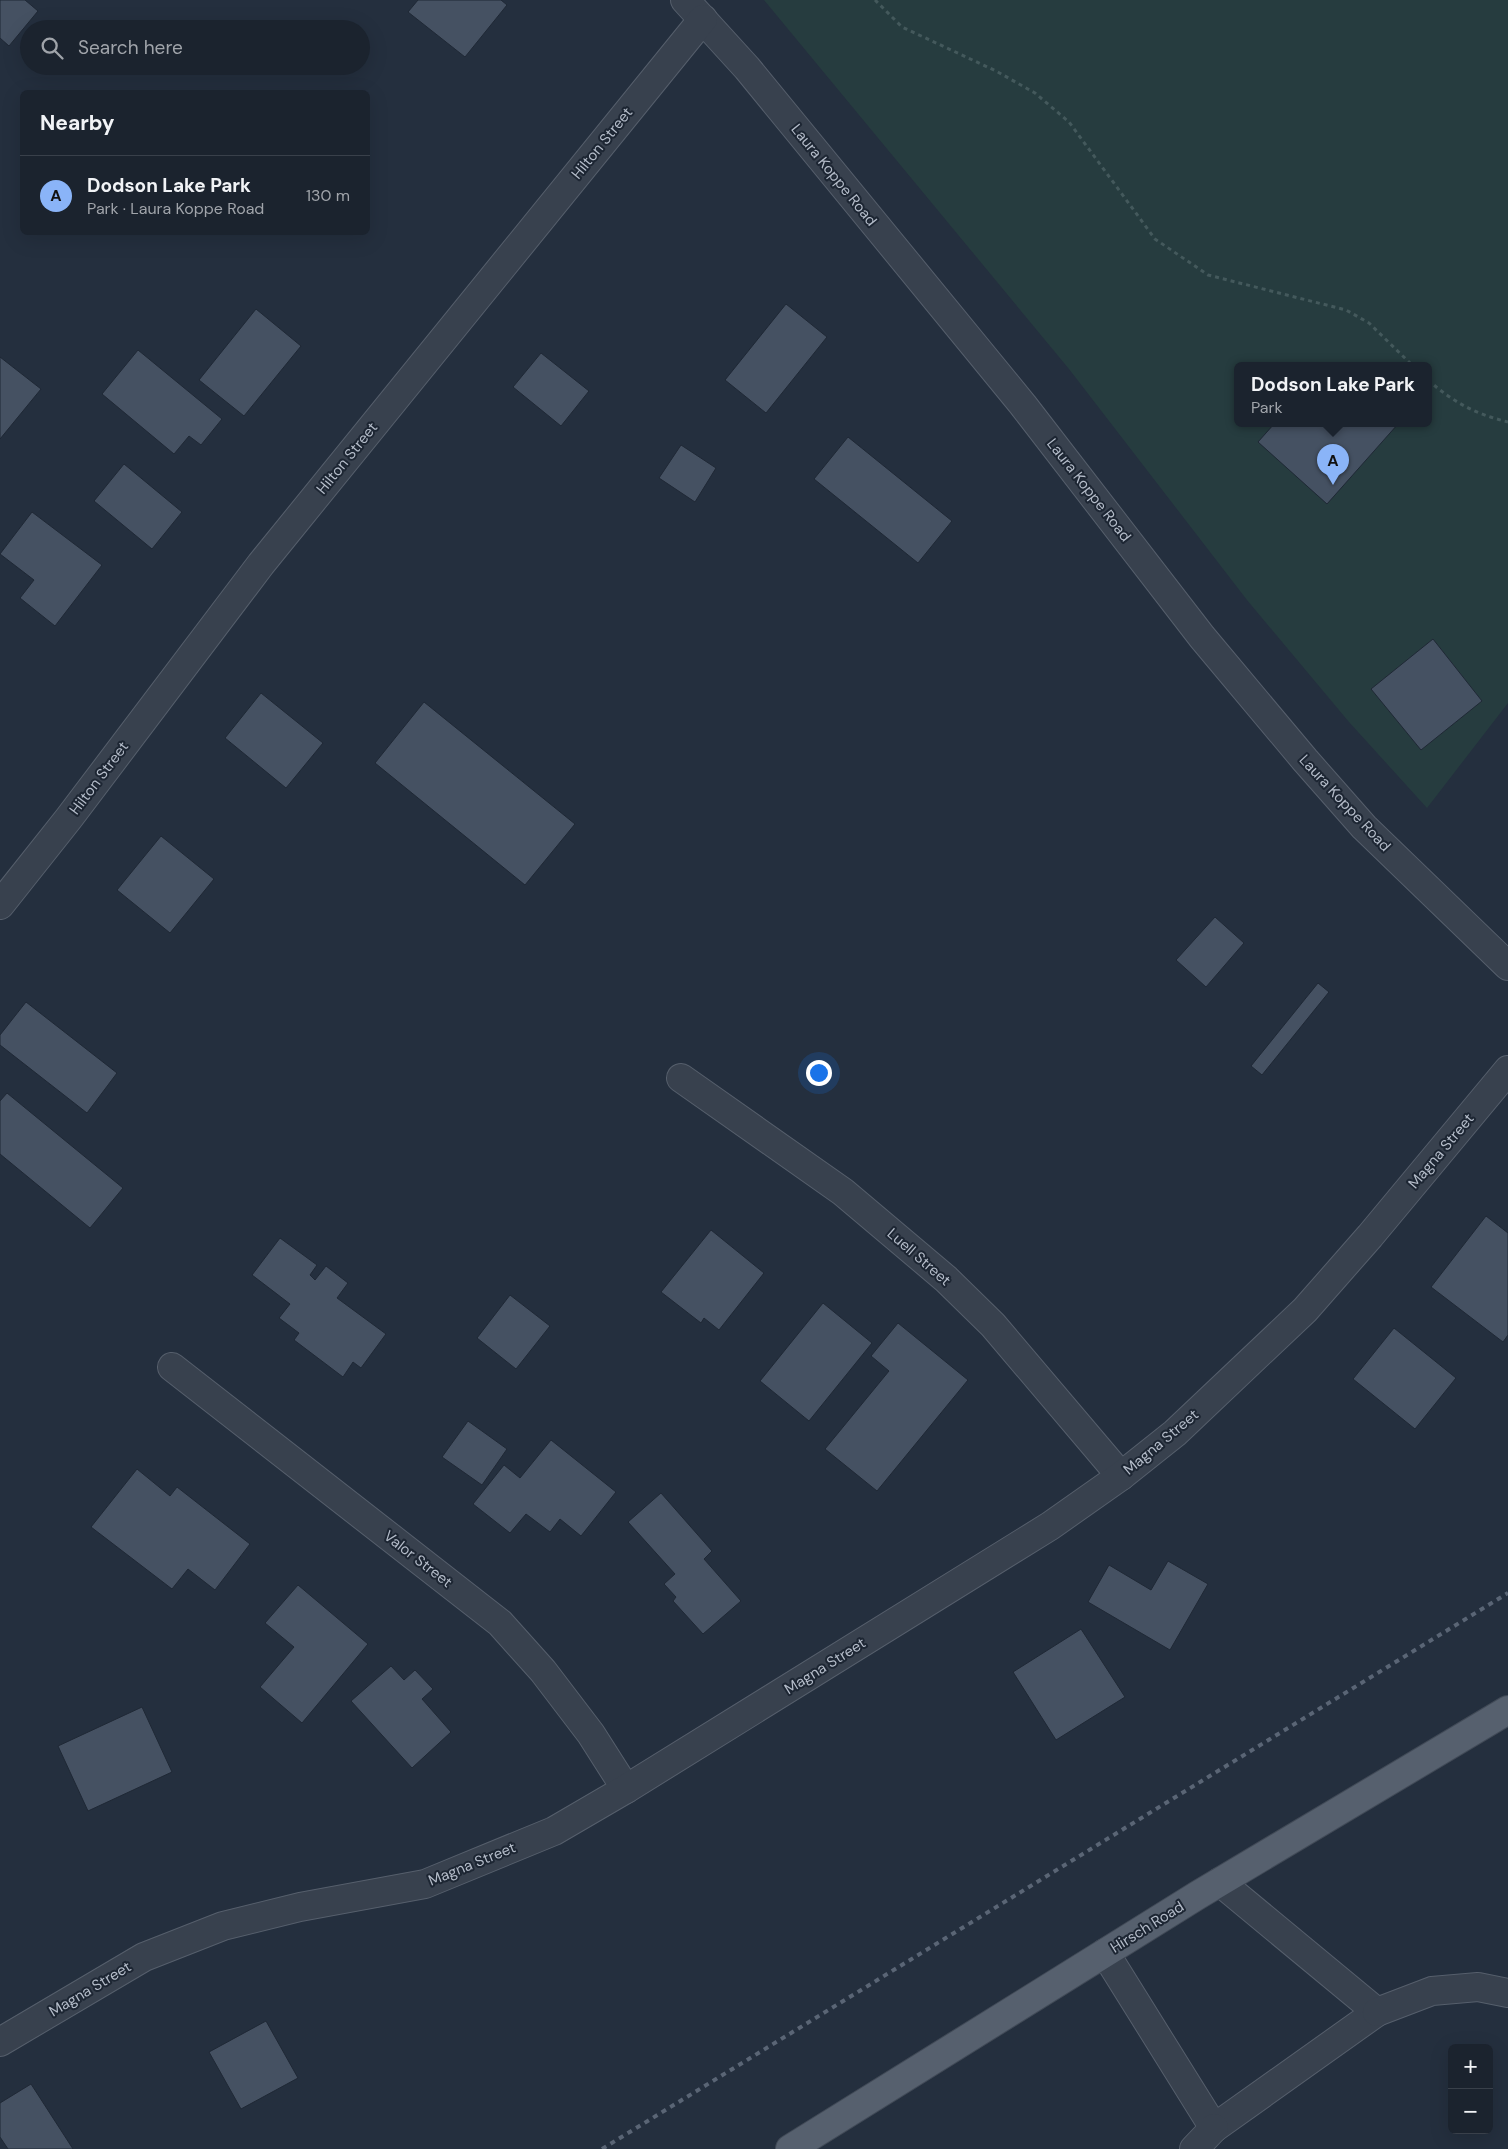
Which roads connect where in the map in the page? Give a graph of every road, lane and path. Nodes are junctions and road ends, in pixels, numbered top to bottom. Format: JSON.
{"nodes":[{"id":1,"x":875,"y":0,"type":"edge"},
{"id":2,"x":694,"y":9,"type":"edge"},
{"id":3,"x":1409,"y":362,"type":"edge"},
{"id":4,"x":1432,"y":384,"type":"edge"},
{"id":5,"x":1508,"y":422,"type":"edge"},
{"id":6,"x":0,"y":904,"type":"edge"},
{"id":7,"x":1508,"y":966,"type":"edge"},
{"id":8,"x":1508,"y":1070,"type":"edge"},
{"id":9,"x":680,"y":1078,"type":"dead end"},
{"id":10,"x":172,"y":1367,"type":"dead end"},
{"id":11,"x":1121,"y":1476,"type":"junction"},
{"id":12,"x":1508,"y":1710,"type":"edge"},
{"id":13,"x":626,"y":1789,"type":"junction"},
{"id":14,"x":1220,"y":1882,"type":"junction"},
{"id":15,"x":1105,"y":1953,"type":"junction"},
{"id":16,"x":1508,"y":1993,"type":"edge"},
{"id":17,"x":1377,"y":2012,"type":"junction"},
{"id":18,"x":0,"y":2042,"type":"edge"},
{"id":19,"x":1214,"y":2128,"type":"junction"},
{"id":20,"x":790,"y":2149,"type":"edge"},
{"id":21,"x":1194,"y":2149,"type":"edge"}],
"edges":[{"from":1,"to":3,"type":"path"},
{"from":2,"to":6,"type":"street","name":"Hilton Street"},
{"from":2,"to":7,"type":"street","name":"Laura Koppe Road"},
{"from":4,"to":5,"type":"path"},
{"from":8,"to":11,"type":"street","name":"Magna Street"},
{"from":9,"to":11,"type":"street","name":"Luell Street"},
{"from":10,"to":13,"type":"street","name":"Valor Street"},
{"from":11,"to":13,"type":"street","name":"Magna Street"},
{"from":12,"to":14,"type":"main road","name":"Hirsch Road"},
{"from":13,"to":18,"type":"street","name":"Magna Street"},
{"from":14,"to":15,"type":"main road","name":"Hirsch Road"},
{"from":14,"to":17,"type":"street"},
{"from":15,"to":19,"type":"street"},
{"from":15,"to":20,"type":"main road","name":"Hirsch Road"},
{"from":16,"to":17,"type":"street"},
{"from":17,"to":19,"type":"street"},
{"from":19,"to":21,"type":"street"}]}
